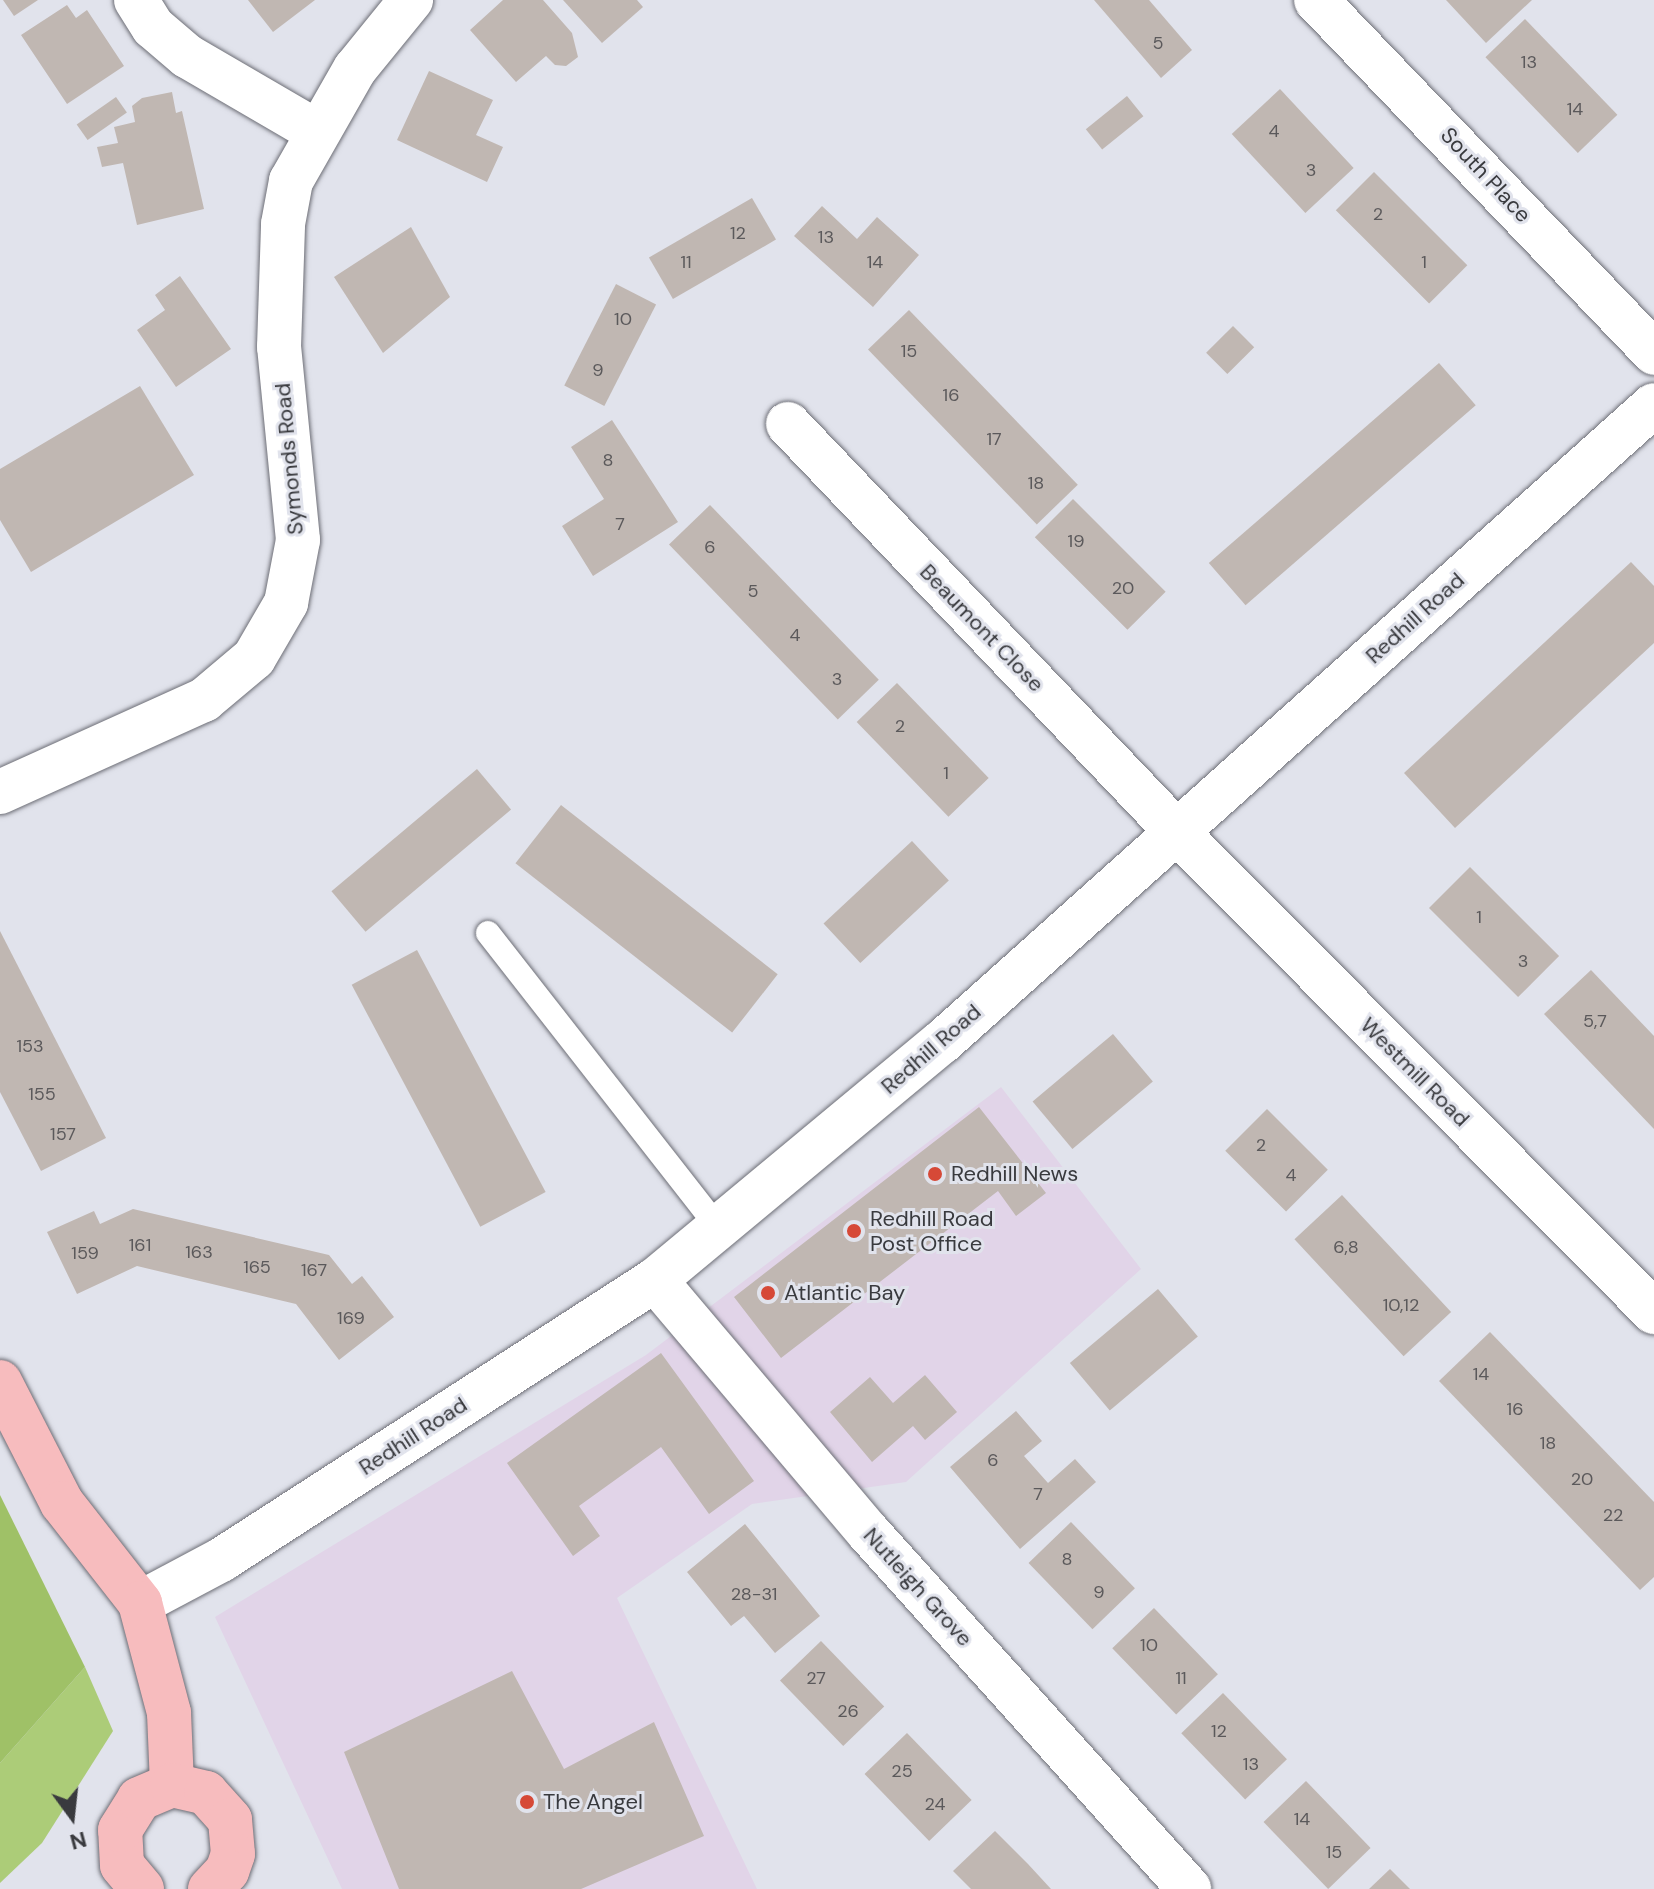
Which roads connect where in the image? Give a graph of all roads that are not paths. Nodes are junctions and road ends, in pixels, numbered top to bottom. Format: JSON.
{"nodes":[{"id":1,"x":136,"y":0,"type":"edge"},
{"id":2,"x":411,"y":0,"type":"edge"},
{"id":3,"x":1316,"y":0,"type":"edge"},
{"id":4,"x":316,"y":131,"type":"junction"},
{"id":5,"x":1654,"y":353,"type":"edge"},
{"id":6,"x":1654,"y":405,"type":"edge"},
{"id":7,"x":788,"y":424,"type":"dead end"},
{"id":8,"x":0,"y":792,"type":"edge"},
{"id":9,"x":1177,"y":832,"type":"junction"},
{"id":10,"x":488,"y":933,"type":"dead end"},
{"id":11,"x":719,"y":1229,"type":"junction"},
{"id":12,"x":655,"y":1280,"type":"junction"},
{"id":13,"x":1654,"y":1312,"type":"edge"},
{"id":14,"x":0,"y":1382,"type":"edge"},
{"id":15,"x":140,"y":1603,"type":"junction"},
{"id":16,"x":172,"y":1785,"type":"junction"},
{"id":17,"x":215,"y":1888,"type":"edge"},
{"id":18,"x":142,"y":1889,"type":"edge"},
{"id":19,"x":1189,"y":1889,"type":"edge"}],
"edges":[{"from":1,"to":4,"type":"street"},
{"from":2,"to":4,"type":"street","name":"Symonds Road"},
{"from":3,"to":5,"type":"street","name":"South Place"},
{"from":4,"to":8,"type":"street","name":"Symonds Road"},
{"from":6,"to":9,"type":"street","name":"Redhill Road"},
{"from":7,"to":9,"type":"street","name":"Beaumont Close"},
{"from":9,"to":11,"type":"street","name":"Redhill Road"},
{"from":9,"to":13,"type":"street","name":"Westmill Road"},
{"from":10,"to":11,"type":"lane"},
{"from":11,"to":12,"type":"street","name":"Redhill Road"},
{"from":12,"to":15,"type":"street","name":"Redhill Road"},
{"from":12,"to":19,"type":"street","name":"Nutleigh Grove"},
{"from":14,"to":15,"type":"main road"},
{"from":15,"to":16,"type":"main road"},
{"from":16,"to":17,"type":"main road"},
{"from":16,"to":18,"type":"main road"}]}
